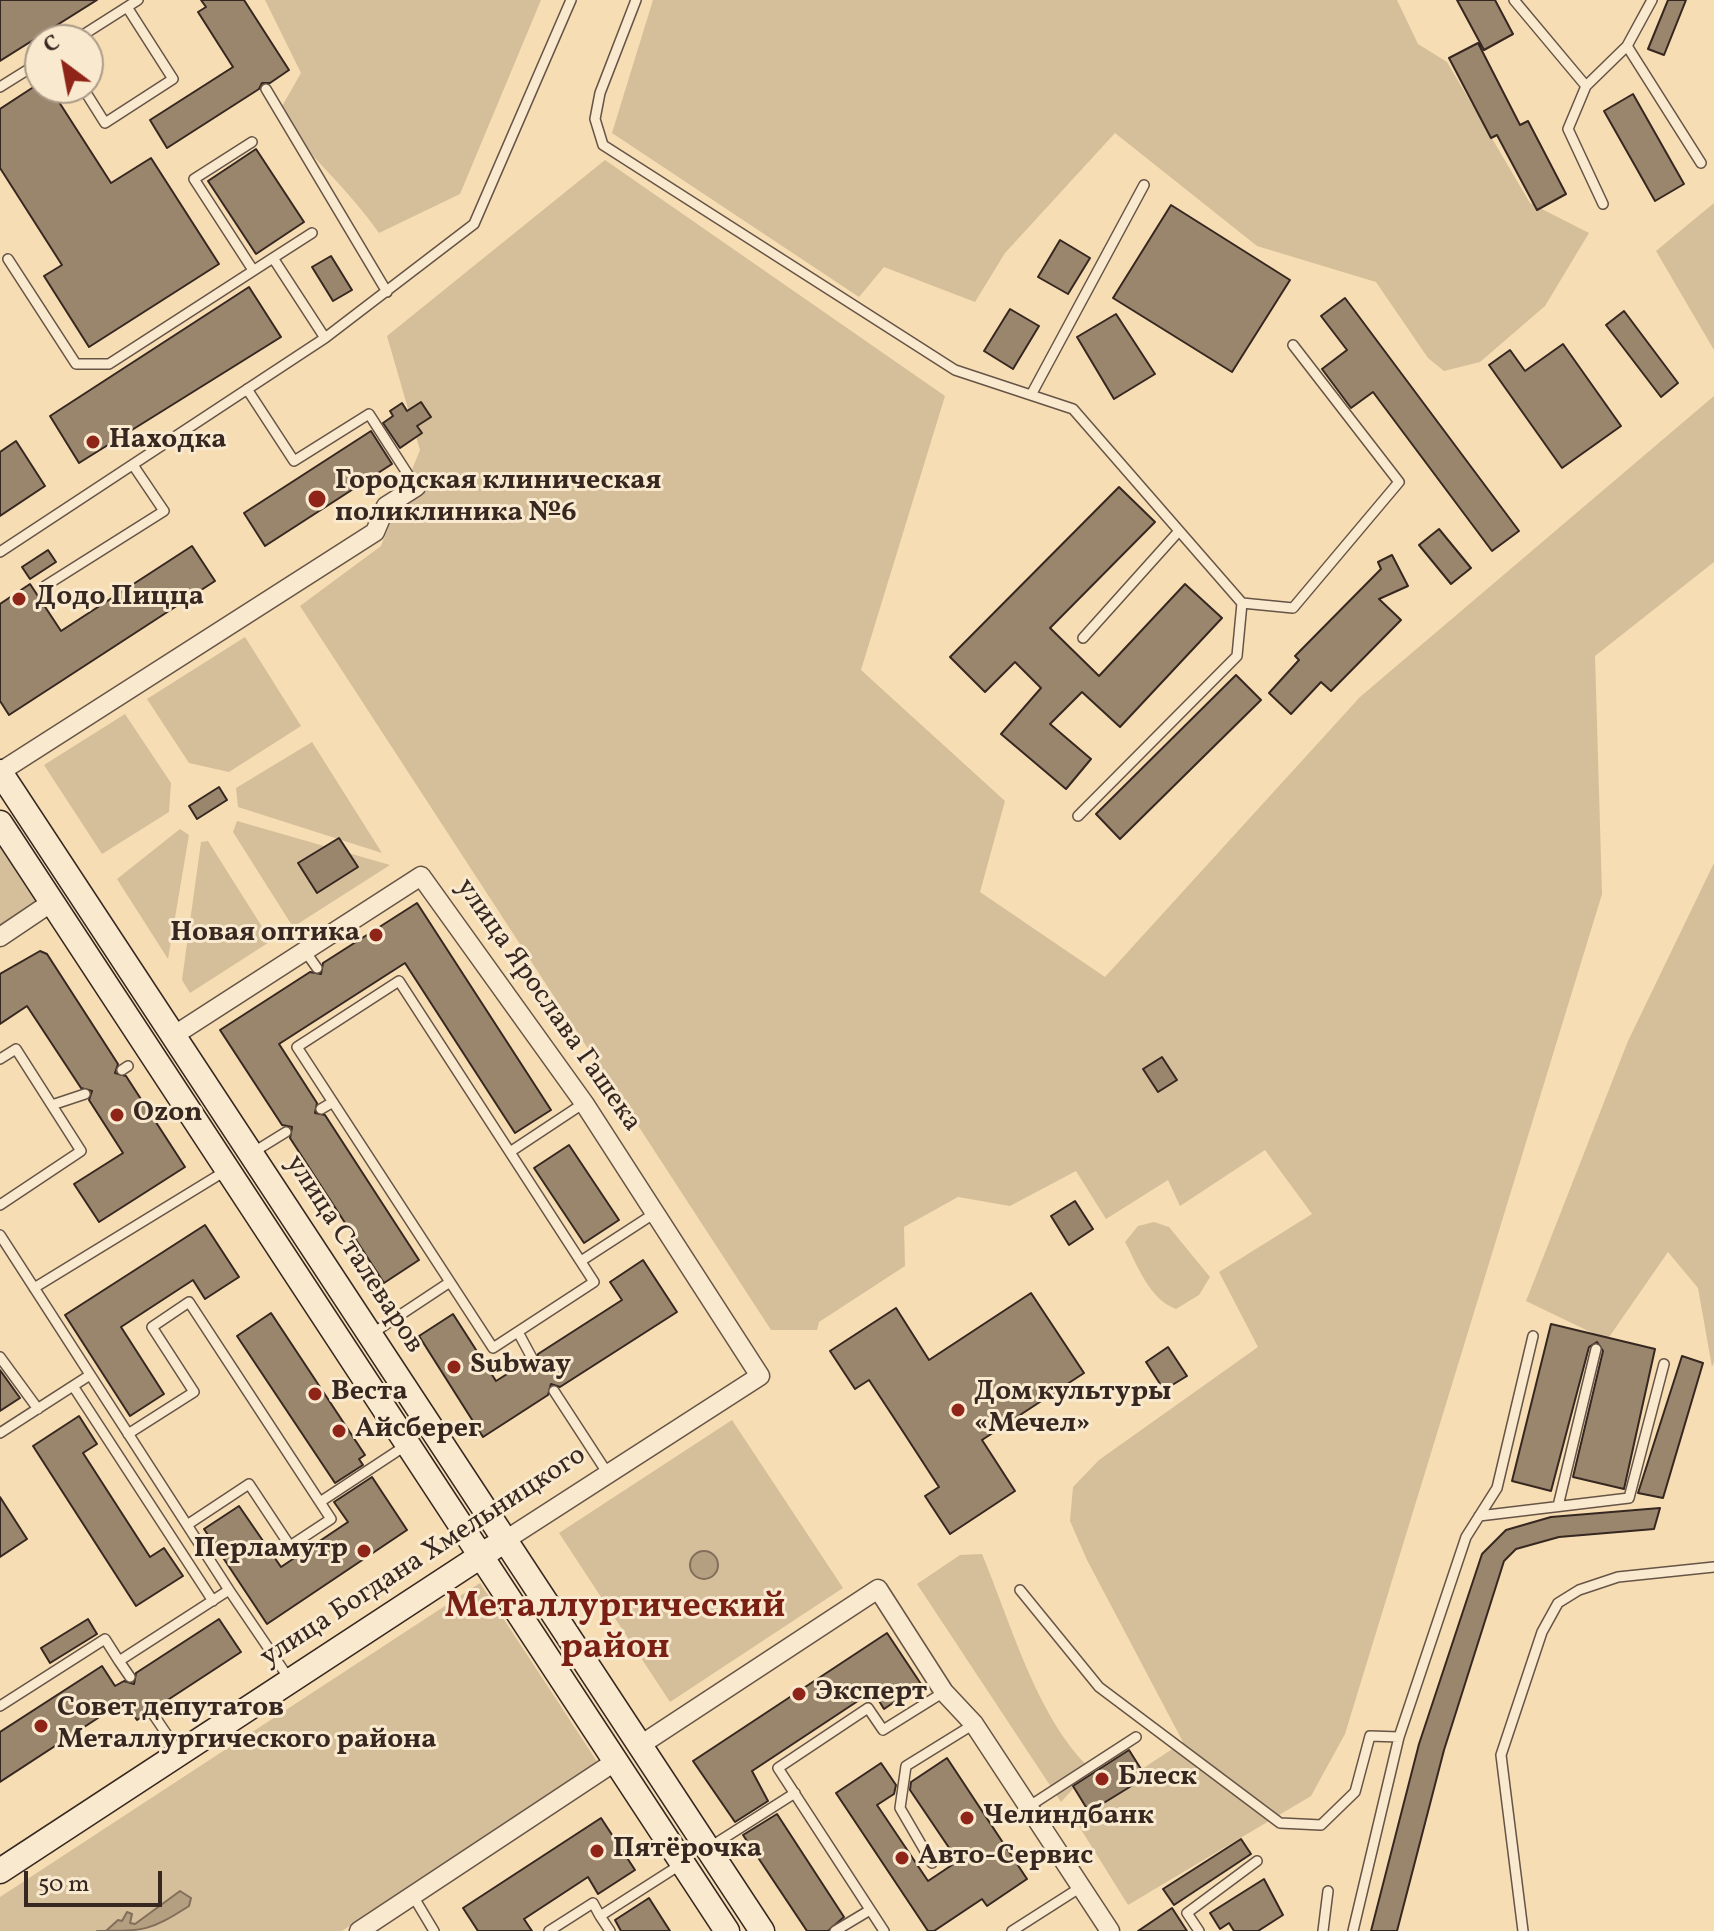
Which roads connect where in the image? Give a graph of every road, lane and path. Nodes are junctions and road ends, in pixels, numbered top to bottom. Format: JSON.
{"nodes":[{"id":1,"x":138,"y":0,"type":"edge"},
{"id":2,"x":571,"y":0,"type":"edge"},
{"id":3,"x":636,"y":0,"type":"edge"},
{"id":4,"x":1514,"y":0,"type":"edge"},
{"id":5,"x":1652,"y":0,"type":"edge"},
{"id":6,"x":127,"y":7,"type":"junction"},
{"id":7,"x":100,"y":24,"type":"edge"},
{"id":8,"x":1627,"y":46,"type":"junction"},
{"id":9,"x":24,"y":72,"type":"edge"},
{"id":10,"x":1586,"y":86,"type":"junction"},
{"id":11,"x":0,"y":87,"type":"edge"},
{"id":12,"x":266,"y":89,"type":"dead end"},
{"id":13,"x":93,"y":104,"type":"edge"},
{"id":14,"x":252,"y":142,"type":"dead end"},
{"id":15,"x":1701,"y":163,"type":"dead end"},
{"id":16,"x":1144,"y":185,"type":"dead end"},
{"id":17,"x":1603,"y":204,"type":"dead end"},
{"id":18,"x":312,"y":233,"type":"dead end"},
{"id":19,"x":273,"y":258,"type":"junction"},
{"id":20,"x":8,"y":259,"type":"dead end"},
{"id":21,"x":253,"y":270,"type":"junction"},
{"id":22,"x":387,"y":292,"type":"junction"},
{"id":23,"x":325,"y":338,"type":"junction"},
{"id":24,"x":1293,"y":345,"type":"dead end"},
{"id":25,"x":247,"y":389,"type":"junction"},
{"id":26,"x":1031,"y":395,"type":"junction"},
{"id":27,"x":133,"y":465,"type":"junction"},
{"id":28,"x":416,"y":487,"type":"joint"},
{"id":29,"x":1179,"y":531,"type":"junction"},
{"id":30,"x":0,"y":552,"type":"edge"},
{"id":31,"x":45,"y":586,"type":"dead end"},
{"id":32,"x":1242,"y":603,"type":"junction"},
{"id":33,"x":1083,"y":638,"type":"dead end"},
{"id":34,"x":0,"y":772,"type":"edge"},
{"id":35,"x":1078,"y":816,"type":"dead end"},
{"id":36,"x":0,"y":823,"type":"edge"},
{"id":37,"x":52,"y":902,"type":"junction"},
{"id":38,"x":0,"y":937,"type":"edge"},
{"id":39,"x":305,"y":951,"type":"junction"},
{"id":40,"x":317,"y":968,"type":"dead end"},
{"id":41,"x":341,"y":1004,"type":"dead end"},
{"id":42,"x":348,"y":1014,"type":"junction"},
{"id":43,"x":173,"y":1036,"type":"junction"},
{"id":44,"x":0,"y":1059,"type":"edge"},
{"id":45,"x":85,"y":1094,"type":"dead end"},
{"id":46,"x":333,"y":1102,"type":"junction"},
{"id":47,"x":584,"y":1103,"type":"junction"},
{"id":48,"x":52,"y":1105,"type":"junction"},
{"id":49,"x":321,"y":1109,"type":"dead end"},
{"id":50,"x":286,"y":1132,"type":"dead end"},
{"id":51,"x":510,"y":1152,"type":"junction"},
{"id":52,"x":251,"y":1154,"type":"junction"},
{"id":53,"x":227,"y":1170,"type":"junction"},
{"id":54,"x":0,"y":1205,"type":"edge"},
{"id":55,"x":656,"y":1212,"type":"junction"},
{"id":56,"x":0,"y":1235,"type":"edge"},
{"id":57,"x":581,"y":1261,"type":"junction"},
{"id":58,"x":450,"y":1282,"type":"junction"},
{"id":59,"x":34,"y":1288,"type":"junction"},
{"id":60,"x":518,"y":1332,"type":"junction"},
{"id":61,"x":369,"y":1335,"type":"junction"},
{"id":62,"x":1533,"y":1336,"type":"dead end"},
{"id":63,"x":1596,"y":1349,"type":"dead end"},
{"id":64,"x":0,"y":1357,"type":"edge"},
{"id":65,"x":532,"y":1358,"type":"dead end"},
{"id":66,"x":1664,"y":1364,"type":"dead end"},
{"id":67,"x":90,"y":1375,"type":"junction"},
{"id":68,"x":760,"y":1376,"type":"joint"},
{"id":69,"x":73,"y":1386,"type":"junction"},
{"id":70,"x":554,"y":1391,"type":"dead end"},
{"id":71,"x":38,"y":1409,"type":"junction"},
{"id":72,"x":0,"y":1433,"type":"edge"},
{"id":73,"x":128,"y":1434,"type":"junction"},
{"id":74,"x":408,"y":1444,"type":"junction"},
{"id":75,"x":608,"y":1474,"type":"junction"},
{"id":76,"x":320,"y":1502,"type":"junction"},
{"id":77,"x":1558,"y":1506,"type":"junction"},
{"id":78,"x":1479,"y":1516,"type":"junction"},
{"id":79,"x":187,"y":1525,"type":"junction"},
{"id":80,"x":504,"y":1541,"type":"junction"},
{"id":81,"x":481,"y":1555,"type":"junction"},
{"id":82,"x":1714,"y":1567,"type":"edge"},
{"id":83,"x":229,"y":1590,"type":"junction"},
{"id":84,"x":1020,"y":1590,"type":"dead end"},
{"id":85,"x":213,"y":1601,"type":"junction"},
{"id":86,"x":119,"y":1661,"type":"junction"},
{"id":87,"x":130,"y":1677,"type":"dead end"},
{"id":88,"x":290,"y":1681,"type":"junction"},
{"id":89,"x":944,"y":1692,"type":"junction"},
{"id":90,"x":0,"y":1706,"type":"edge"},
{"id":91,"x":151,"y":1711,"type":"dead end"},
{"id":92,"x":974,"y":1724,"type":"junction"},
{"id":93,"x":1136,"y":1737,"type":"dead end"},
{"id":94,"x":1399,"y":1737,"type":"junction"},
{"id":95,"x":639,"y":1746,"type":"junction"},
{"id":96,"x":179,"y":1753,"type":"junction"},
{"id":97,"x":616,"y":1761,"type":"junction"},
{"id":98,"x":795,"y":1793,"type":"junction"},
{"id":99,"x":1028,"y":1807,"type":"junction"},
{"id":100,"x":707,"y":1848,"type":"junction"},
{"id":101,"x":1257,"y":1861,"type":"dead end"},
{"id":102,"x":683,"y":1863,"type":"junction"},
{"id":103,"x":932,"y":1863,"type":"dead end"},
{"id":104,"x":0,"y":1871,"type":"edge"},
{"id":105,"x":1081,"y":1887,"type":"junction"},
{"id":106,"x":1328,"y":1891,"type":"dead end"},
{"id":107,"x":413,"y":1896,"type":"junction"},
{"id":108,"x":870,"y":1910,"type":"junction"},
{"id":109,"x":600,"y":1916,"type":"junction"},
{"id":110,"x":359,"y":1931,"type":"edge"},
{"id":111,"x":434,"y":1931,"type":"edge"},
{"id":112,"x":549,"y":1931,"type":"edge"},
{"id":113,"x":610,"y":1931,"type":"edge"},
{"id":114,"x":727,"y":1931,"type":"edge"},
{"id":115,"x":762,"y":1931,"type":"edge"},
{"id":116,"x":835,"y":1931,"type":"edge"},
{"id":117,"x":884,"y":1931,"type":"edge"},
{"id":118,"x":1014,"y":1931,"type":"edge"},
{"id":119,"x":1110,"y":1931,"type":"edge"},
{"id":120,"x":1199,"y":1931,"type":"edge"},
{"id":121,"x":1323,"y":1931,"type":"edge"},
{"id":122,"x":1353,"y":1931,"type":"edge"},
{"id":123,"x":1523,"y":1931,"type":"edge"}],
"edges":[{"from":1,"to":6,"type":"lane"},
{"from":2,"to":22,"type":"lane"},
{"from":3,"to":26,"type":"lane"},
{"from":4,"to":10,"type":"lane"},
{"from":5,"to":8,"type":"lane"},
{"from":6,"to":7,"type":"lane"},
{"from":6,"to":13,"type":"lane"},
{"from":8,"to":10,"type":"lane"},
{"from":8,"to":15,"type":"lane"},
{"from":9,"to":11,"type":"lane"},
{"from":10,"to":17,"type":"lane"},
{"from":12,"to":22,"type":"lane"},
{"from":14,"to":21,"type":"lane"},
{"from":16,"to":26,"type":"lane"},
{"from":18,"to":19,"type":"lane"},
{"from":19,"to":21,"type":"lane"},
{"from":19,"to":23,"type":"lane"},
{"from":20,"to":21,"type":"lane"},
{"from":22,"to":23,"type":"lane"},
{"from":23,"to":25,"type":"lane"},
{"from":24,"to":32,"type":"lane"},
{"from":25,"to":27,"type":"lane"},
{"from":25,"to":28,"type":"lane"},
{"from":26,"to":29,"type":"lane"},
{"from":27,"to":30,"type":"lane"},
{"from":27,"to":31,"type":"lane"},
{"from":28,"to":34,"type":"street"},
{"from":29,"to":32,"type":"lane"},
{"from":29,"to":33,"type":"lane"},
{"from":32,"to":35,"type":"lane"},
{"from":34,"to":43,"type":"main road","name":"улица Сталеваров"},
{"from":36,"to":37,"type":"main road","name":"улица Сталеваров"},
{"from":37,"to":38,"type":"street"},
{"from":37,"to":53,"type":"main road","name":"улица Сталеваров"},
{"from":39,"to":40,"type":"lane"},
{"from":39,"to":43,"type":"street","name":"улица Ярослава Гашека"},
{"from":39,"to":47,"type":"street","name":"улица Ярослава Гашека"},
{"from":41,"to":42,"type":"lane"},
{"from":42,"to":46,"type":"lane"},
{"from":42,"to":51,"type":"lane"},
{"from":43,"to":52,"type":"main road","name":"улица Сталеваров"},
{"from":44,"to":48,"type":"lane"},
{"from":45,"to":48,"type":"lane"},
{"from":46,"to":49,"type":"lane"},
{"from":46,"to":58,"type":"lane"},
{"from":47,"to":51,"type":"lane"},
{"from":47,"to":55,"type":"street","name":"улица Ярослава Гашека"},
{"from":48,"to":54,"type":"lane"},
{"from":50,"to":52,"type":"lane"},
{"from":51,"to":57,"type":"lane"},
{"from":52,"to":61,"type":"main road","name":"улица Сталеваров"},
{"from":53,"to":59,"type":"lane"},
{"from":53,"to":74,"type":"main road","name":"улица Сталеваров"},
{"from":55,"to":57,"type":"lane"},
{"from":55,"to":68,"type":"street","name":"улица Ярослава Гашека"},
{"from":56,"to":59,"type":"lane"},
{"from":57,"to":60,"type":"lane"},
{"from":58,"to":60,"type":"lane"},
{"from":58,"to":61,"type":"lane"},
{"from":59,"to":67,"type":"lane"},
{"from":60,"to":65,"type":"lane"},
{"from":61,"to":80,"type":"main road","name":"улица Сталеваров"},
{"from":62,"to":78,"type":"lane"},
{"from":63,"to":77,"type":"lane"},
{"from":64,"to":71,"type":"lane"},
{"from":66,"to":77,"type":"lane"},
{"from":67,"to":69,"type":"lane"},
{"from":67,"to":73,"type":"lane"},
{"from":68,"to":75,"type":"street","name":"улица Богдана Хмельницкого"},
{"from":69,"to":71,"type":"lane"},
{"from":69,"to":85,"type":"lane"},
{"from":70,"to":75,"type":"lane"},
{"from":71,"to":72,"type":"lane"},
{"from":73,"to":76,"type":"lane"},
{"from":73,"to":79,"type":"lane"},
{"from":74,"to":76,"type":"lane"},
{"from":74,"to":81,"type":"main road","name":"улица Сталеваров"},
{"from":75,"to":80,"type":"street","name":"улица Богдана Хмельницкого"},
{"from":76,"to":79,"type":"lane"},
{"from":77,"to":78,"type":"lane"},
{"from":78,"to":94,"type":"lane"},
{"from":79,"to":83,"type":"lane"},
{"from":80,"to":81,"type":"main road","name":"улица Богдана Хмельницкого"},
{"from":80,"to":95,"type":"main road","name":"улица Сталеваров"},
{"from":81,"to":88,"type":"main road","name":"улица Богдана Хмельницкого"},
{"from":81,"to":97,"type":"main road","name":"улица Сталеваров"},
{"from":82,"to":123,"type":"lane"},
{"from":83,"to":85,"type":"lane"},
{"from":83,"to":88,"type":"lane"},
{"from":84,"to":94,"type":"lane"},
{"from":85,"to":86,"type":"lane"},
{"from":86,"to":87,"type":"lane"},
{"from":86,"to":90,"type":"lane"},
{"from":88,"to":96,"type":"main road","name":"улица Богдана Хмельницкого"},
{"from":89,"to":92,"type":"street"},
{"from":89,"to":95,"type":"street"},
{"from":89,"to":98,"type":"lane"},
{"from":91,"to":96,"type":"lane"},
{"from":92,"to":99,"type":"street"},
{"from":92,"to":103,"type":"lane"},
{"from":93,"to":99,"type":"lane"},
{"from":94,"to":122,"type":"lane"},
{"from":95,"to":97,"type":"main road"},
{"from":95,"to":100,"type":"main road","name":"улица Сталеваров"},
{"from":96,"to":104,"type":"main road","name":"улица Богдана Хмельницкого"},
{"from":97,"to":102,"type":"main road","name":"улица Сталеваров"},
{"from":97,"to":107,"type":"street"},
{"from":98,"to":100,"type":"lane"},
{"from":98,"to":108,"type":"lane"},
{"from":99,"to":105,"type":"street"},
{"from":100,"to":115,"type":"main road","name":"улица Сталеваров"},
{"from":101,"to":120,"type":"lane"},
{"from":102,"to":109,"type":"lane"},
{"from":102,"to":114,"type":"main road","name":"улица Сталеваров"},
{"from":105,"to":118,"type":"lane"},
{"from":105,"to":119,"type":"street"},
{"from":106,"to":121,"type":"lane"},
{"from":107,"to":110,"type":"street"},
{"from":107,"to":111,"type":"lane"},
{"from":108,"to":116,"type":"lane"},
{"from":108,"to":117,"type":"lane"},
{"from":109,"to":112,"type":"lane"},
{"from":109,"to":113,"type":"lane"}]}
